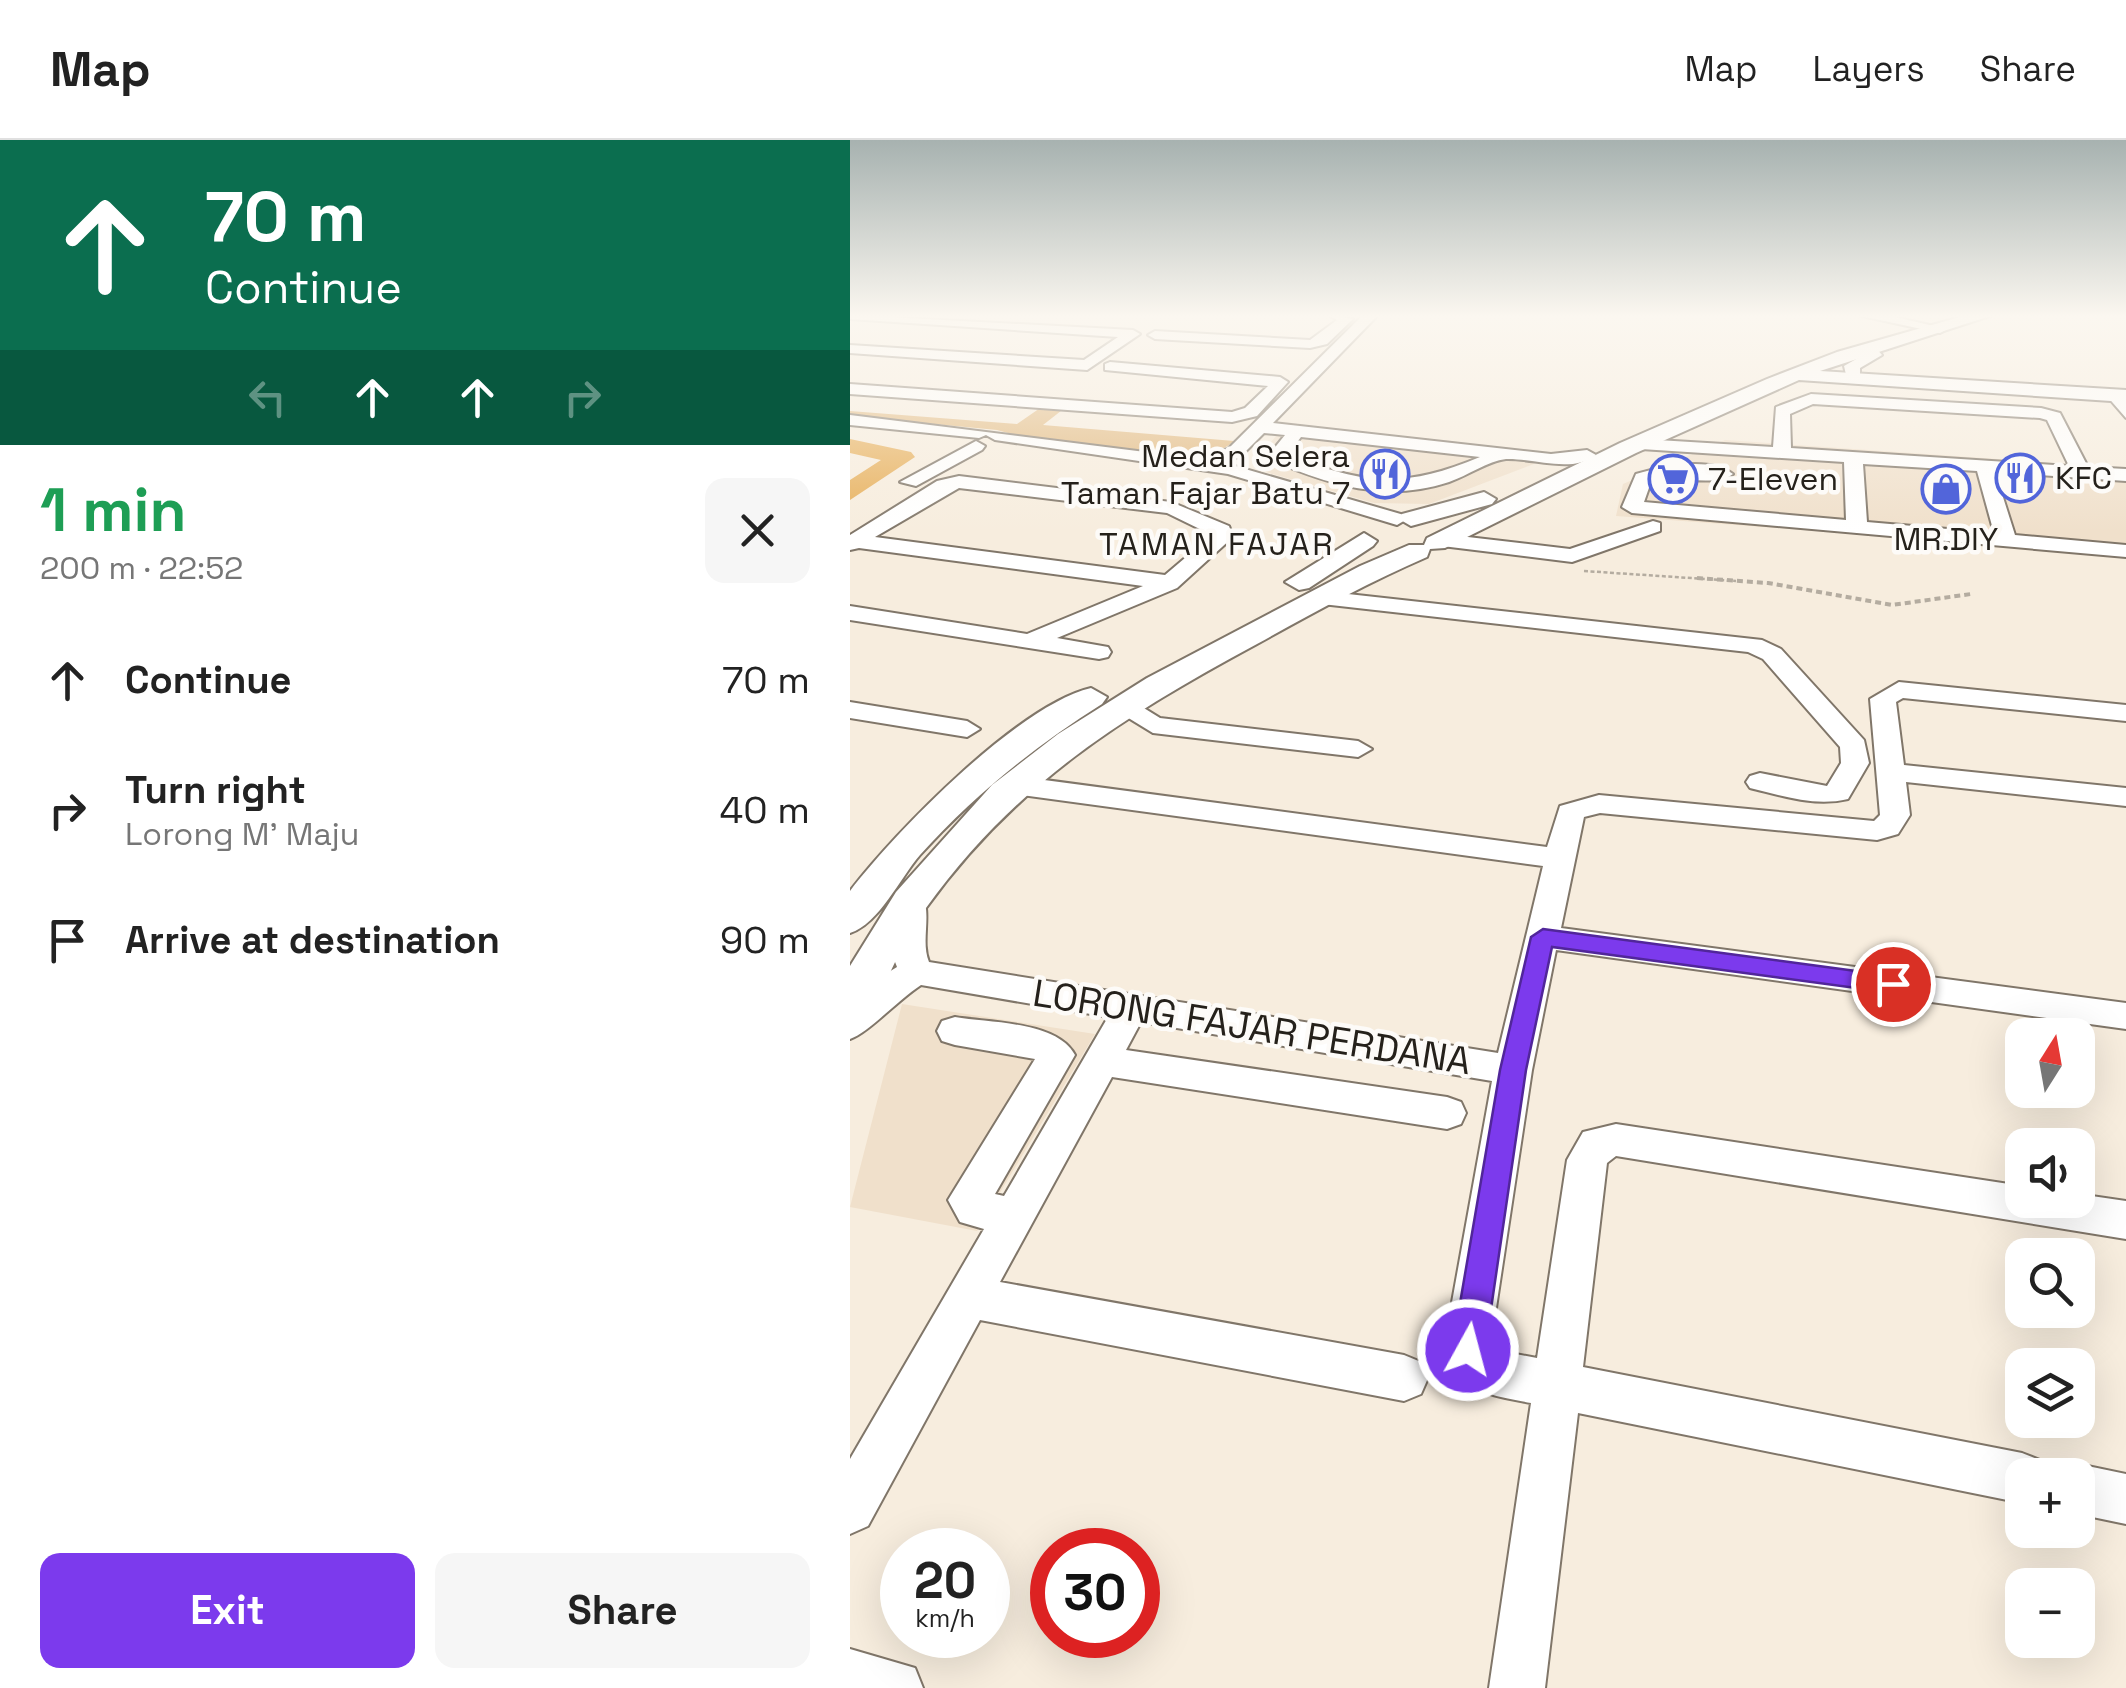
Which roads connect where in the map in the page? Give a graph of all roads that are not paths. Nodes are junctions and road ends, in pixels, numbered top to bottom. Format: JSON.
{"nodes":[{"id":1,"x":1082,"y":387,"type":"edge"},
{"id":2,"x":1271,"y":387,"type":"edge"},
{"id":3,"x":1299,"y":387,"type":"edge"},
{"id":4,"x":1738,"y":387,"type":"edge"},
{"id":5,"x":1747,"y":387,"type":"edge"},
{"id":6,"x":1766,"y":387,"type":"edge"},
{"id":7,"x":1777,"y":387,"type":"edge"},
{"id":8,"x":1967,"y":387,"type":"edge"},
{"id":9,"x":850,"y":389,"type":"edge"},
{"id":10,"x":2120,"y":395,"type":"edge"},
{"id":11,"x":1734,"y":401,"type":"junction"},
{"id":12,"x":1059,"y":404,"type":"junction"},
{"id":13,"x":1929,"y":406,"type":"junction"},
{"id":14,"x":2126,"y":413,"type":"edge"},
{"id":15,"x":1694,"y":418,"type":"junction"},
{"id":16,"x":850,"y":424,"type":"edge"},
{"id":17,"x":1934,"y":424,"type":"dead end"},
{"id":18,"x":1260,"y":427,"type":"junction"},
{"id":19,"x":1296,"y":432,"type":"junction"},
{"id":20,"x":1646,"y":435,"type":"junction"},
{"id":21,"x":975,"y":441,"type":"junction"},
{"id":22,"x":1728,"y":447,"type":"junction"},
{"id":23,"x":1782,"y":451,"type":"junction"},
{"id":24,"x":1503,"y":453,"type":"junction"},
{"id":25,"x":1587,"y":455,"type":"junction"},
{"id":26,"x":1853,"y":456,"type":"junction"},
{"id":27,"x":1537,"y":458,"type":"junction"},
{"id":28,"x":1238,"y":462,"type":"junction"},
{"id":29,"x":1984,"y":465,"type":"junction"},
{"id":30,"x":2082,"y":472,"type":"junction"},
{"id":31,"x":1724,"y":474,"type":"junction"},
{"id":32,"x":2120,"y":474,"type":"edge"},
{"id":33,"x":1523,"y":483,"type":"junction"},
{"id":34,"x":894,"y":491,"type":"dead end"},
{"id":35,"x":2126,"y":497,"type":"edge"},
{"id":36,"x":1717,"y":517,"type":"junction"},
{"id":37,"x":1653,"y":527,"type":"dead end"},
{"id":38,"x":1857,"y":528,"type":"junction"},
{"id":39,"x":1421,"y":535,"type":"junction"},
{"id":40,"x":1363,"y":538,"type":"junction"},
{"id":41,"x":2007,"y":541,"type":"junction"},
{"id":42,"x":852,"y":543,"type":"edge"},
{"id":43,"x":2126,"y":551,"type":"edge"},
{"id":44,"x":1169,"y":583,"type":"junction"},
{"id":45,"x":1321,"y":598,"type":"junction"},
{"id":46,"x":850,"y":613,"type":"edge"},
{"id":47,"x":1030,"y":641,"type":"junction"},
{"id":48,"x":1099,"y":652,"type":"dead end"},
{"id":49,"x":1126,"y":705,"type":"junction"},
{"id":50,"x":850,"y":710,"type":"edge"},
{"id":51,"x":2126,"y":713,"type":"edge"},
{"id":52,"x":967,"y":729,"type":"dead end"},
{"id":53,"x":1358,"y":749,"type":"dead end"},
{"id":54,"x":1890,"y":772,"type":"junction"},
{"id":55,"x":1760,"y":782,"type":"dead end"},
{"id":56,"x":1014,"y":784,"type":"junction"},
{"id":57,"x":2126,"y":797,"type":"edge"},
{"id":58,"x":1558,"y":858,"type":"junction"},
{"id":59,"x":910,"y":901,"type":"junction"},
{"id":60,"x":850,"y":919,"type":"edge"},
{"id":61,"x":1543,"y":937,"type":"junction"},
{"id":62,"x":916,"y":972,"type":"junction"},
{"id":63,"x":1132,"y":1007,"type":"junction"},
{"id":64,"x":850,"y":1011,"type":"edge"},
{"id":65,"x":2126,"y":1016,"type":"edge"},
{"id":66,"x":850,"y":1025,"type":"edge"},
{"id":67,"x":955,"y":1031,"type":"dead end"},
{"id":68,"x":1102,"y":1061,"type":"junction"},
{"id":69,"x":1513,"y":1070,"type":"junction"},
{"id":70,"x":1447,"y":1112,"type":"dead end"},
{"id":71,"x":1021,"y":1116,"type":"junction"},
{"id":72,"x":1067,"y":1124,"type":"junction"},
{"id":73,"x":1014,"y":1216,"type":"junction"},
{"id":74,"x":2126,"y":1220,"type":"edge"},
{"id":75,"x":968,"y":1298,"type":"junction"},
{"id":76,"x":1404,"y":1378,"type":"dead end"},
{"id":77,"x":1557,"y":1385,"type":"junction"},
{"id":78,"x":2005,"y":1475,"type":"edge"},
{"id":79,"x":2095,"y":1492,"type":"edge"},
{"id":80,"x":2126,"y":1498,"type":"edge"},
{"id":81,"x":850,"y":1508,"type":"edge"},
{"id":82,"x":850,"y":1677,"type":"edge"},
{"id":83,"x":895,"y":1688,"type":"edge"},
{"id":84,"x":1518,"y":1688,"type":"edge"}],
"edges":[{"from":1,"to":12,"type":"street"},
{"from":2,"to":12,"type":"street"},
{"from":3,"to":18,"type":"street"},
{"from":4,"to":20,"type":"main road"},
{"from":5,"to":20,"type":"main road"},
{"from":6,"to":11,"type":"main road"},
{"from":7,"to":11,"type":"main road"},
{"from":8,"to":10,"type":"main road"},
{"from":9,"to":12,"type":"street"},
{"from":10,"to":14,"type":"street"},
{"from":11,"to":15,"type":"main road"},
{"from":13,"to":17,"type":"street"},
{"from":13,"to":23,"type":"street"},
{"from":13,"to":30,"type":"street"},
{"from":15,"to":20,"type":"main road"},
{"from":15,"to":22,"type":"street"},
{"from":16,"to":21,"type":"street"},
{"from":18,"to":19,"type":"street"},
{"from":18,"to":28,"type":"street"},
{"from":19,"to":24,"type":"street"},
{"from":19,"to":24,"type":"street"},
{"from":20,"to":22,"type":"street"},
{"from":20,"to":25,"type":"main road"},
{"from":20,"to":39,"type":"main road"},
{"from":21,"to":28,"type":"street"},
{"from":21,"to":34,"type":"street"},
{"from":21,"to":40,"type":"street"},
{"from":22,"to":23,"type":"street"},
{"from":22,"to":31,"type":"street"},
{"from":23,"to":26,"type":"street"},
{"from":24,"to":27,"type":"street"},
{"from":25,"to":27,"type":"street"},
{"from":25,"to":33,"type":"main road"},
{"from":26,"to":29,"type":"street"},
{"from":26,"to":38,"type":"street"},
{"from":27,"to":33,"type":"street"},
{"from":28,"to":39,"type":"street"},
{"from":29,"to":30,"type":"street"},
{"from":29,"to":41,"type":"street"},
{"from":30,"to":32,"type":"street"},
{"from":31,"to":36,"type":"street"},
{"from":31,"to":36,"type":"street"},
{"from":32,"to":35,"type":"street"},
{"from":33,"to":39,"type":"main road"},
{"from":36,"to":38,"type":"street"},
{"from":37,"to":39,"type":"street"},
{"from":38,"to":41,"type":"street"},
{"from":39,"to":40,"type":"main road"},
{"from":39,"to":40,"type":"main road"},
{"from":39,"to":45,"type":"main road"},
{"from":40,"to":60,"type":"main road"},
{"from":41,"to":43,"type":"street"},
{"from":42,"to":44,"type":"street"},
{"from":42,"to":44,"type":"street"},
{"from":44,"to":47,"type":"street"},
{"from":45,"to":49,"type":"main road"},
{"from":45,"to":55,"type":"street"},
{"from":46,"to":47,"type":"street"},
{"from":47,"to":48,"type":"street"},
{"from":49,"to":53,"type":"street"},
{"from":49,"to":56,"type":"main road"},
{"from":50,"to":52,"type":"street"},
{"from":51,"to":54,"type":"street"},
{"from":54,"to":57,"type":"street"},
{"from":54,"to":58,"type":"street"},
{"from":56,"to":58,"type":"street"},
{"from":56,"to":59,"type":"main road"},
{"from":58,"to":61,"type":"street"},
{"from":59,"to":62,"type":"street"},
{"from":59,"to":64,"type":"main road"},
{"from":61,"to":65,"type":"street"},
{"from":61,"to":69,"type":"street"},
{"from":62,"to":63,"type":"street","name":"LORONG FAJAR PERDANA"},
{"from":62,"to":66,"type":"street"},
{"from":63,"to":68,"type":"street"},
{"from":63,"to":69,"type":"street","name":"LORONG FAJAR PERDANA"},
{"from":67,"to":71,"type":"street"},
{"from":68,"to":70,"type":"street"},
{"from":68,"to":72,"type":"street"},
{"from":69,"to":77,"type":"street","name":"LORONG FAJAR PERDANA"},
{"from":71,"to":72,"type":"street"},
{"from":71,"to":73,"type":"street"},
{"from":72,"to":73,"type":"street"},
{"from":73,"to":75,"type":"street"},
{"from":74,"to":77,"type":"street"},
{"from":75,"to":76,"type":"street"},
{"from":75,"to":81,"type":"street"},
{"from":77,"to":78,"type":"street"},
{"from":77,"to":84,"type":"street"},
{"from":79,"to":80,"type":"street"},
{"from":82,"to":83,"type":"street"}]}
